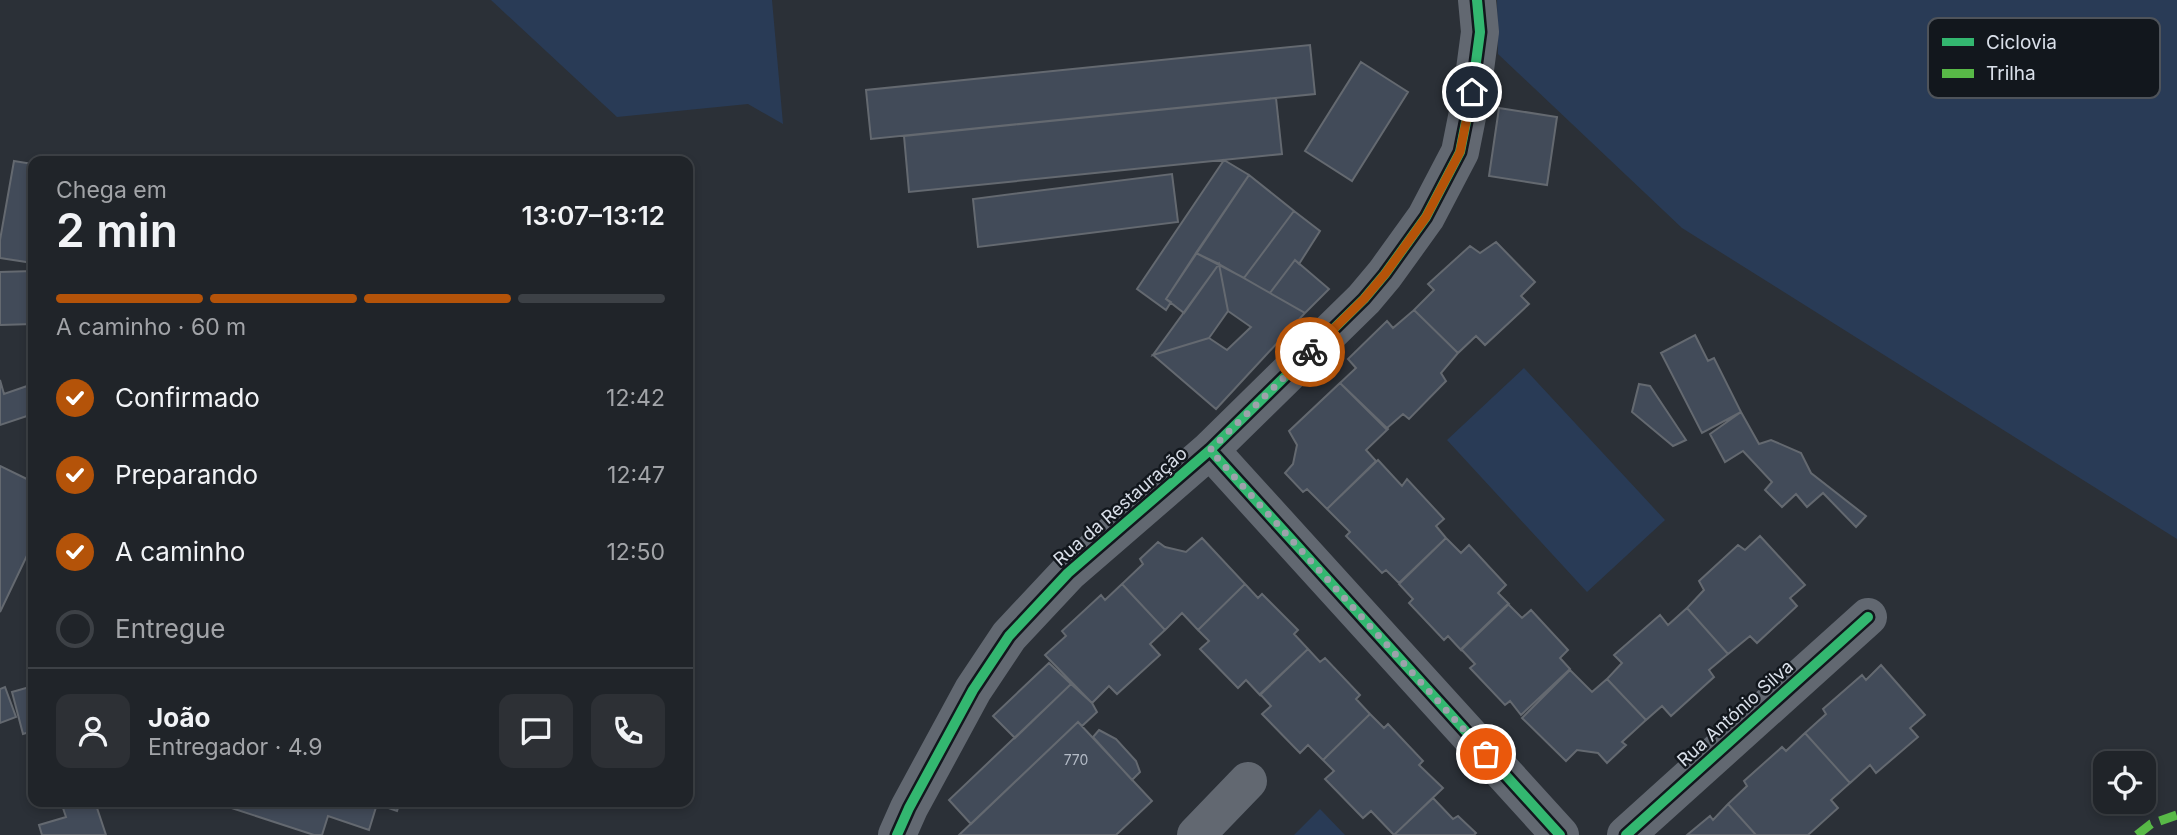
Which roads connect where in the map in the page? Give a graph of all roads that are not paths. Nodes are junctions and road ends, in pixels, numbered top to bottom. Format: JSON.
{"nodes":[{"id":1,"x":1477,"y":0,"type":"edge"},
{"id":2,"x":1210,"y":450,"type":"junction"},
{"id":3,"x":1868,"y":617,"type":"dead end"},
{"id":4,"x":1248,"y":781,"type":"dead end"},
{"id":5,"x":897,"y":835,"type":"edge"},
{"id":6,"x":1196,"y":835,"type":"edge"},
{"id":7,"x":1560,"y":835,"type":"edge"},
{"id":8,"x":1626,"y":835,"type":"edge"}],
"edges":[{"from":1,"to":2,"type":"street","name":"Rua da Restauração"},
{"from":2,"to":5,"type":"street","name":"Rua da Restauração"},
{"from":2,"to":7,"type":"street"},
{"from":3,"to":8,"type":"street","name":"Rua António Silva"},
{"from":4,"to":6,"type":"street"}]}
